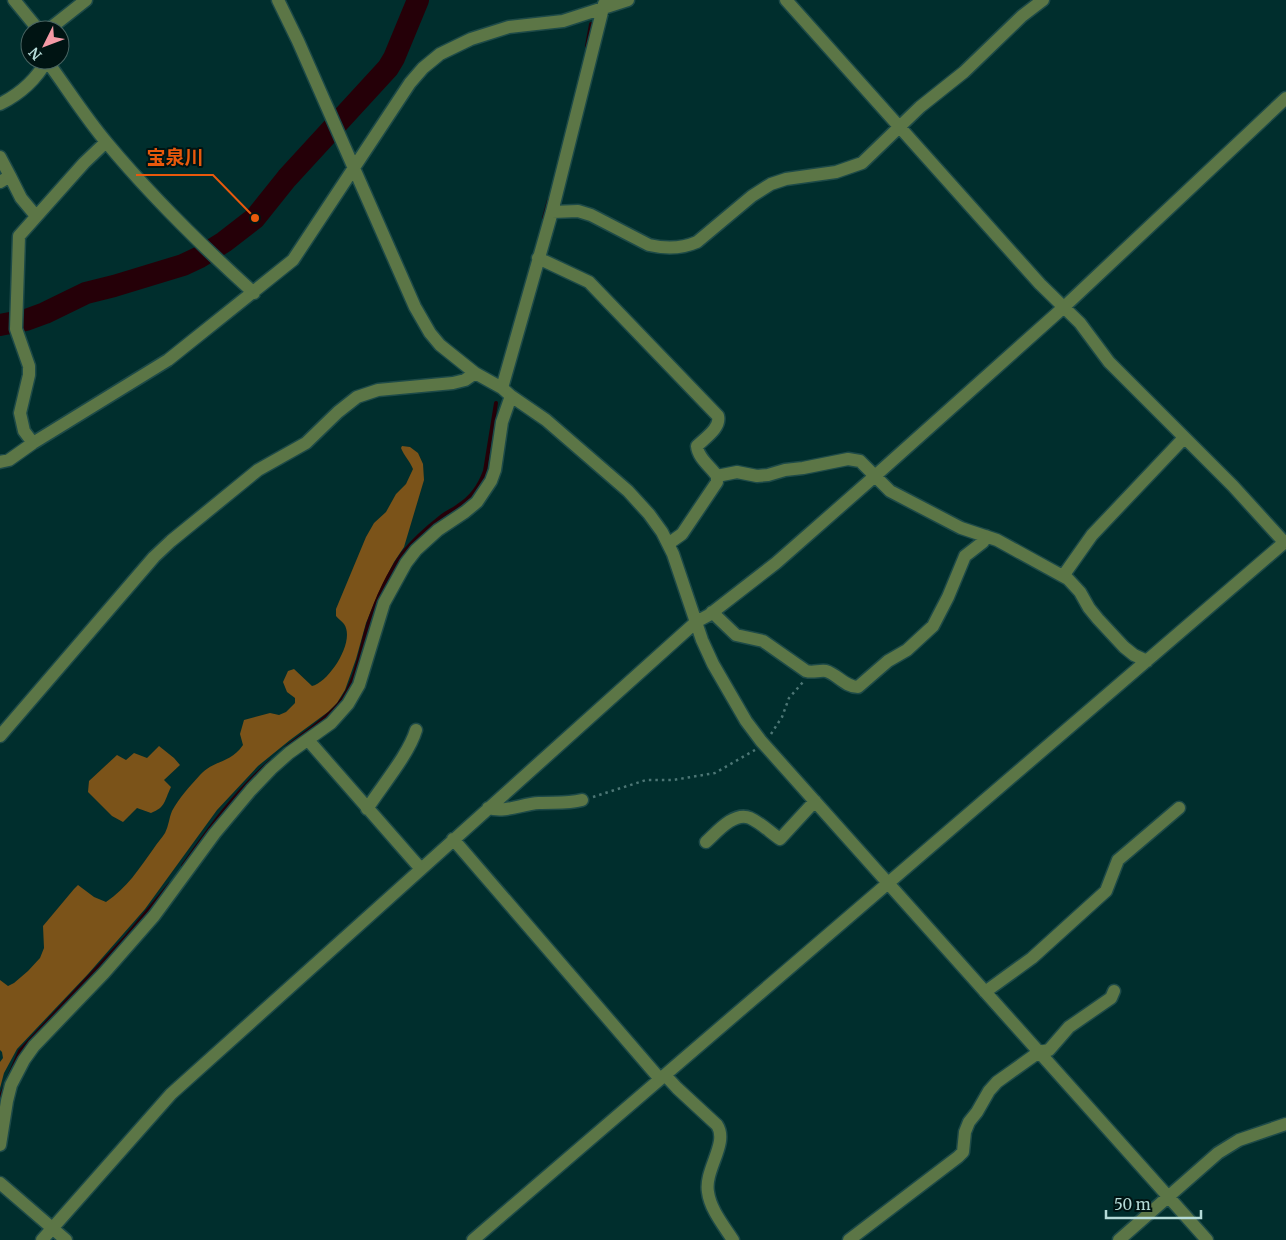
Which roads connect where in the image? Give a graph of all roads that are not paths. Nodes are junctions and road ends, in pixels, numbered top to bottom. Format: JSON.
{"nodes":[{"id":1,"x":14,"y":0,"type":"edge"},
{"id":2,"x":86,"y":0,"type":"edge"},
{"id":3,"x":278,"y":0,"type":"edge"},
{"id":4,"x":628,"y":0,"type":"edge"},
{"id":5,"x":786,"y":0,"type":"edge"},
{"id":6,"x":1043,"y":0,"type":"edge"},
{"id":7,"x":603,"y":4,"type":"edge"},
{"id":8,"x":30,"y":20,"type":"edge"},
{"id":9,"x":61,"y":20,"type":"edge"},
{"id":10,"x":40,"y":70,"type":"edge"},
{"id":11,"x":54,"y":70,"type":"edge"},
{"id":12,"x":1286,"y":98,"type":"edge"},
{"id":13,"x":0,"y":104,"type":"edge"},
{"id":14,"x":899,"y":127,"type":"junction"},
{"id":15,"x":106,"y":142,"type":"junction"},
{"id":16,"x":0,"y":157,"type":"edge"},
{"id":17,"x":353,"y":168,"type":"junction"},
{"id":18,"x":5,"y":179,"type":"edge"},
{"id":19,"x":552,"y":212,"type":"junction"},
{"id":20,"x":36,"y":216,"type":"junction"},
{"id":21,"x":538,"y":258,"type":"junction"},
{"id":22,"x":254,"y":293,"type":"junction"},
{"id":23,"x":1064,"y":307,"type":"junction"},
{"id":24,"x":475,"y":373,"type":"junction"},
{"id":25,"x":506,"y":392,"type":"junction"},
{"id":26,"x":1184,"y":438,"type":"junction"},
{"id":27,"x":33,"y":443,"type":"junction"},
{"id":28,"x":0,"y":462,"type":"edge"},
{"id":29,"x":717,"y":476,"type":"junction"},
{"id":30,"x":875,"y":476,"type":"junction"},
{"id":31,"x":986,"y":536,"type":"junction"},
{"id":32,"x":1285,"y":542,"type":"edge"},
{"id":33,"x":668,"y":544,"type":"junction"},
{"id":34,"x":1063,"y":576,"type":"junction"},
{"id":35,"x":712,"y":612,"type":"junction"},
{"id":36,"x":696,"y":622,"type":"junction"},
{"id":37,"x":1147,"y":661,"type":"junction"},
{"id":38,"x":416,"y":730,"type":"dead end"},
{"id":39,"x":0,"y":736,"type":"edge"},
{"id":40,"x":308,"y":740,"type":"junction"},
{"id":41,"x":582,"y":800,"type":"road end"},
{"id":42,"x":815,"y":801,"type":"junction"},
{"id":43,"x":488,"y":808,"type":"junction"},
{"id":44,"x":1179,"y":808,"type":"dead end"},
{"id":45,"x":367,"y":809,"type":"junction"},
{"id":46,"x":453,"y":839,"type":"junction"},
{"id":47,"x":706,"y":842,"type":"dead end"},
{"id":48,"x":421,"y":869,"type":"junction"},
{"id":49,"x":888,"y":883,"type":"junction"},
{"id":50,"x":1114,"y":991,"type":"dead end"},
{"id":51,"x":985,"y":992,"type":"junction"},
{"id":52,"x":1039,"y":1052,"type":"junction"},
{"id":53,"x":662,"y":1077,"type":"junction"},
{"id":54,"x":1286,"y":1124,"type":"edge"},
{"id":55,"x":0,"y":1145,"type":"edge"},
{"id":56,"x":0,"y":1183,"type":"edge"},
{"id":57,"x":1167,"y":1196,"type":"junction"},
{"id":58,"x":52,"y":1228,"type":"junction"},
{"id":59,"x":42,"y":1240,"type":"edge"},
{"id":60,"x":66,"y":1240,"type":"edge"},
{"id":61,"x":473,"y":1240,"type":"edge"},
{"id":62,"x":733,"y":1240,"type":"edge"},
{"id":63,"x":849,"y":1240,"type":"edge"},
{"id":64,"x":1119,"y":1240,"type":"edge"},
{"id":65,"x":1207,"y":1240,"type":"edge"}],
"edges":[{"from":1,"to":8,"type":"street"},
{"from":2,"to":9,"type":"street"},
{"from":3,"to":17,"type":"street"},
{"from":4,"to":7,"type":"street"},
{"from":5,"to":14,"type":"street"},
{"from":6,"to":14,"type":"street"},
{"from":7,"to":17,"type":"street"},
{"from":7,"to":19,"type":"street"},
{"from":10,"to":13,"type":"street"},
{"from":11,"to":15,"type":"street"},
{"from":12,"to":23,"type":"street"},
{"from":14,"to":19,"type":"street"},
{"from":14,"to":23,"type":"street"},
{"from":15,"to":20,"type":"street"},
{"from":15,"to":22,"type":"street"},
{"from":16,"to":18,"type":"street"},
{"from":17,"to":22,"type":"street"},
{"from":17,"to":24,"type":"street"},
{"from":18,"to":20,"type":"street"},
{"from":19,"to":21,"type":"street"},
{"from":20,"to":27,"type":"street"},
{"from":21,"to":25,"type":"street"},
{"from":21,"to":29,"type":"street"},
{"from":22,"to":27,"type":"street"},
{"from":23,"to":26,"type":"street"},
{"from":23,"to":30,"type":"street"},
{"from":24,"to":25,"type":"street"},
{"from":24,"to":39,"type":"street"},
{"from":25,"to":33,"type":"street"},
{"from":25,"to":40,"type":"street"},
{"from":26,"to":32,"type":"street"},
{"from":26,"to":34,"type":"street"},
{"from":27,"to":28,"type":"street"},
{"from":29,"to":30,"type":"street"},
{"from":29,"to":33,"type":"street"},
{"from":30,"to":31,"type":"street"},
{"from":30,"to":35,"type":"street"},
{"from":31,"to":34,"type":"street"},
{"from":31,"to":35,"type":"street"},
{"from":32,"to":37,"type":"street"},
{"from":33,"to":36,"type":"street"},
{"from":34,"to":37,"type":"street"},
{"from":35,"to":36,"type":"street"},
{"from":36,"to":42,"type":"street"},
{"from":36,"to":43,"type":"street"},
{"from":37,"to":49,"type":"street"},
{"from":38,"to":45,"type":"street"},
{"from":40,"to":45,"type":"street"},
{"from":40,"to":55,"type":"street"},
{"from":41,"to":43,"type":"street"},
{"from":42,"to":47,"type":"street"},
{"from":42,"to":49,"type":"street"},
{"from":43,"to":46,"type":"street"},
{"from":44,"to":51,"type":"street"},
{"from":45,"to":48,"type":"street"},
{"from":46,"to":48,"type":"street"},
{"from":46,"to":53,"type":"street"},
{"from":48,"to":58,"type":"street"},
{"from":49,"to":51,"type":"street"},
{"from":49,"to":53,"type":"street"},
{"from":50,"to":52,"type":"street"},
{"from":51,"to":52,"type":"street"},
{"from":52,"to":57,"type":"street"},
{"from":52,"to":63,"type":"street"},
{"from":53,"to":61,"type":"street"},
{"from":53,"to":62,"type":"street"},
{"from":54,"to":57,"type":"street"},
{"from":56,"to":58,"type":"street"},
{"from":57,"to":64,"type":"street"},
{"from":57,"to":65,"type":"street"},
{"from":58,"to":59,"type":"street"},
{"from":58,"to":60,"type":"street"}]}
